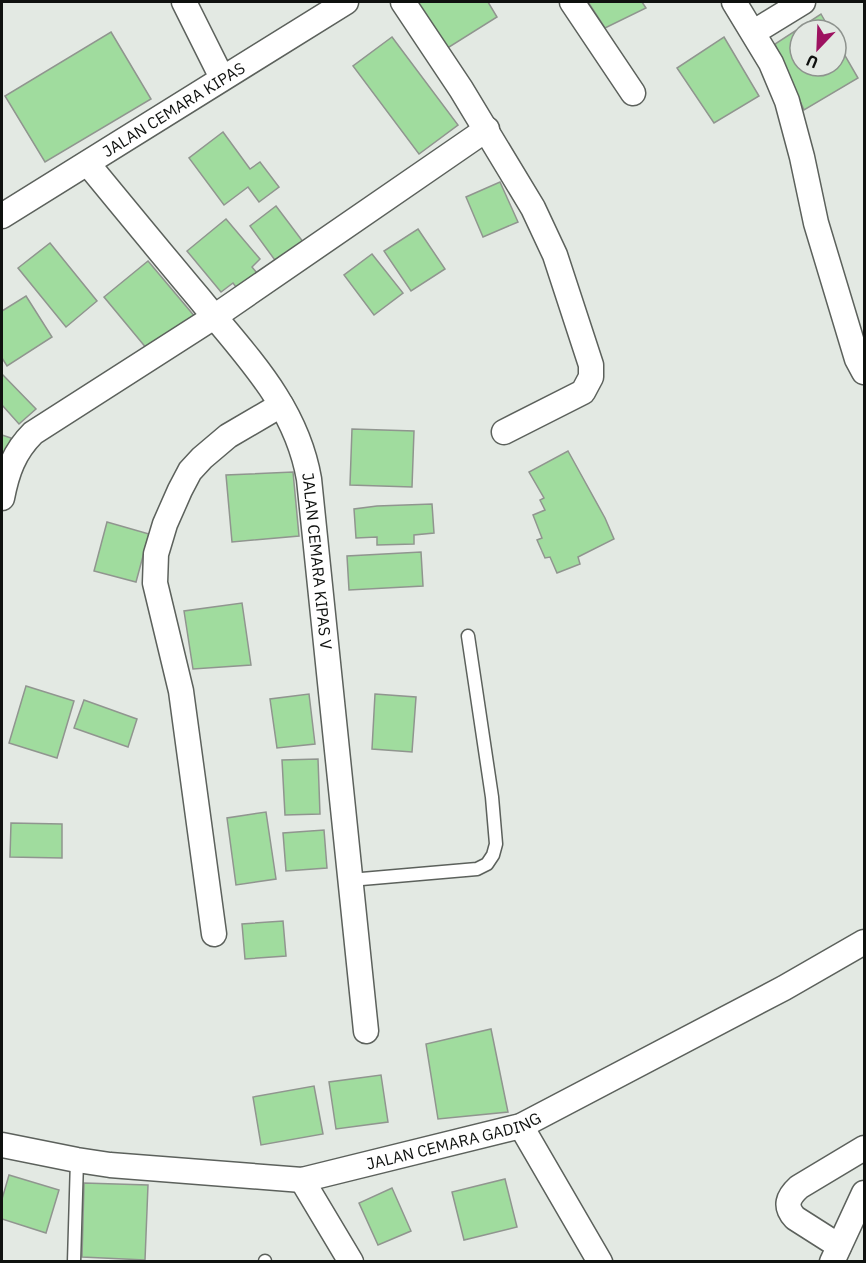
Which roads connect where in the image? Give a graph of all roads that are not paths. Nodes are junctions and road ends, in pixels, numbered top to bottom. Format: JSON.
{"nodes":[{"id":1,"x":184,"y":2,"type":"edge"},
{"id":2,"x":346,"y":2,"type":"edge"},
{"id":3,"x":403,"y":2,"type":"edge"},
{"id":4,"x":572,"y":2,"type":"edge"},
{"id":5,"x":734,"y":2,"type":"edge"},
{"id":6,"x":803,"y":2,"type":"edge"},
{"id":7,"x":754,"y":32,"type":"junction"},
{"id":8,"x":222,"y":78,"type":"junction"},
{"id":9,"x":633,"y":93,"type":"dead end"},
{"id":10,"x":487,"y":129,"type":"junction"},
{"id":11,"x":88,"y":164,"type":"junction"},
{"id":12,"x":2,"y":216,"type":"edge"},
{"id":13,"x":214,"y":317,"type":"junction"},
{"id":14,"x":864,"y":372,"type":"edge"},
{"id":15,"x":281,"y":405,"type":"junction"},
{"id":16,"x":504,"y":432,"type":"dead end"},
{"id":17,"x":2,"y":498,"type":"edge"},
{"id":18,"x":468,"y":636,"type":"dead end"},
{"id":19,"x":350,"y":880,"type":"junction"},
{"id":20,"x":214,"y":934,"type":"dead end"},
{"id":21,"x":864,"y":942,"type":"edge"},
{"id":22,"x":366,"y":1031,"type":"dead end"},
{"id":23,"x":521,"y":1126,"type":"junction"},
{"id":24,"x":2,"y":1145,"type":"edge"},
{"id":25,"x":864,"y":1148,"type":"edge"},
{"id":26,"x":77,"y":1160,"type":"junction"},
{"id":27,"x":302,"y":1180,"type":"junction"},
{"id":28,"x":864,"y":1193,"type":"edge"},
{"id":29,"x":835,"y":1254,"type":"edge"},
{"id":30,"x":74,"y":1262,"type":"edge"},
{"id":31,"x":351,"y":1262,"type":"edge"},
{"id":32,"x":600,"y":1262,"type":"edge"}],
"edges":[{"from":1,"to":8,"type":"street"},
{"from":2,"to":8,"type":"street","name":"JALAN CEMARA KIPAS"},
{"from":3,"to":10,"type":"street"},
{"from":4,"to":9,"type":"street"},
{"from":5,"to":7,"type":"street"},
{"from":6,"to":7,"type":"street"},
{"from":7,"to":14,"type":"street"},
{"from":8,"to":11,"type":"street","name":"JALAN CEMARA KIPAS"},
{"from":10,"to":13,"type":"street"},
{"from":10,"to":16,"type":"street"},
{"from":11,"to":12,"type":"street","name":"JALAN CEMARA KIPAS"},
{"from":11,"to":13,"type":"street","name":"JALAN CEMARA KIPAS V"},
{"from":13,"to":15,"type":"street","name":"JALAN CEMARA KIPAS V"},
{"from":13,"to":17,"type":"street"},
{"from":15,"to":19,"type":"street","name":"JALAN CEMARA KIPAS V"},
{"from":15,"to":20,"type":"street"},
{"from":18,"to":19,"type":"lane"},
{"from":19,"to":22,"type":"street","name":"JALAN CEMARA KIPAS V"},
{"from":21,"to":23,"type":"street","name":"JALAN CEMARA GADING"},
{"from":23,"to":27,"type":"street","name":"JALAN CEMARA GADING"},
{"from":23,"to":32,"type":"street"},
{"from":24,"to":26,"type":"street","name":"JALAN CEMARA GADING"},
{"from":25,"to":29,"type":"street"},
{"from":26,"to":27,"type":"street","name":"JALAN CEMARA GADING"},
{"from":26,"to":30,"type":"lane"},
{"from":27,"to":31,"type":"street"},
{"from":28,"to":29,"type":"street"}]}
